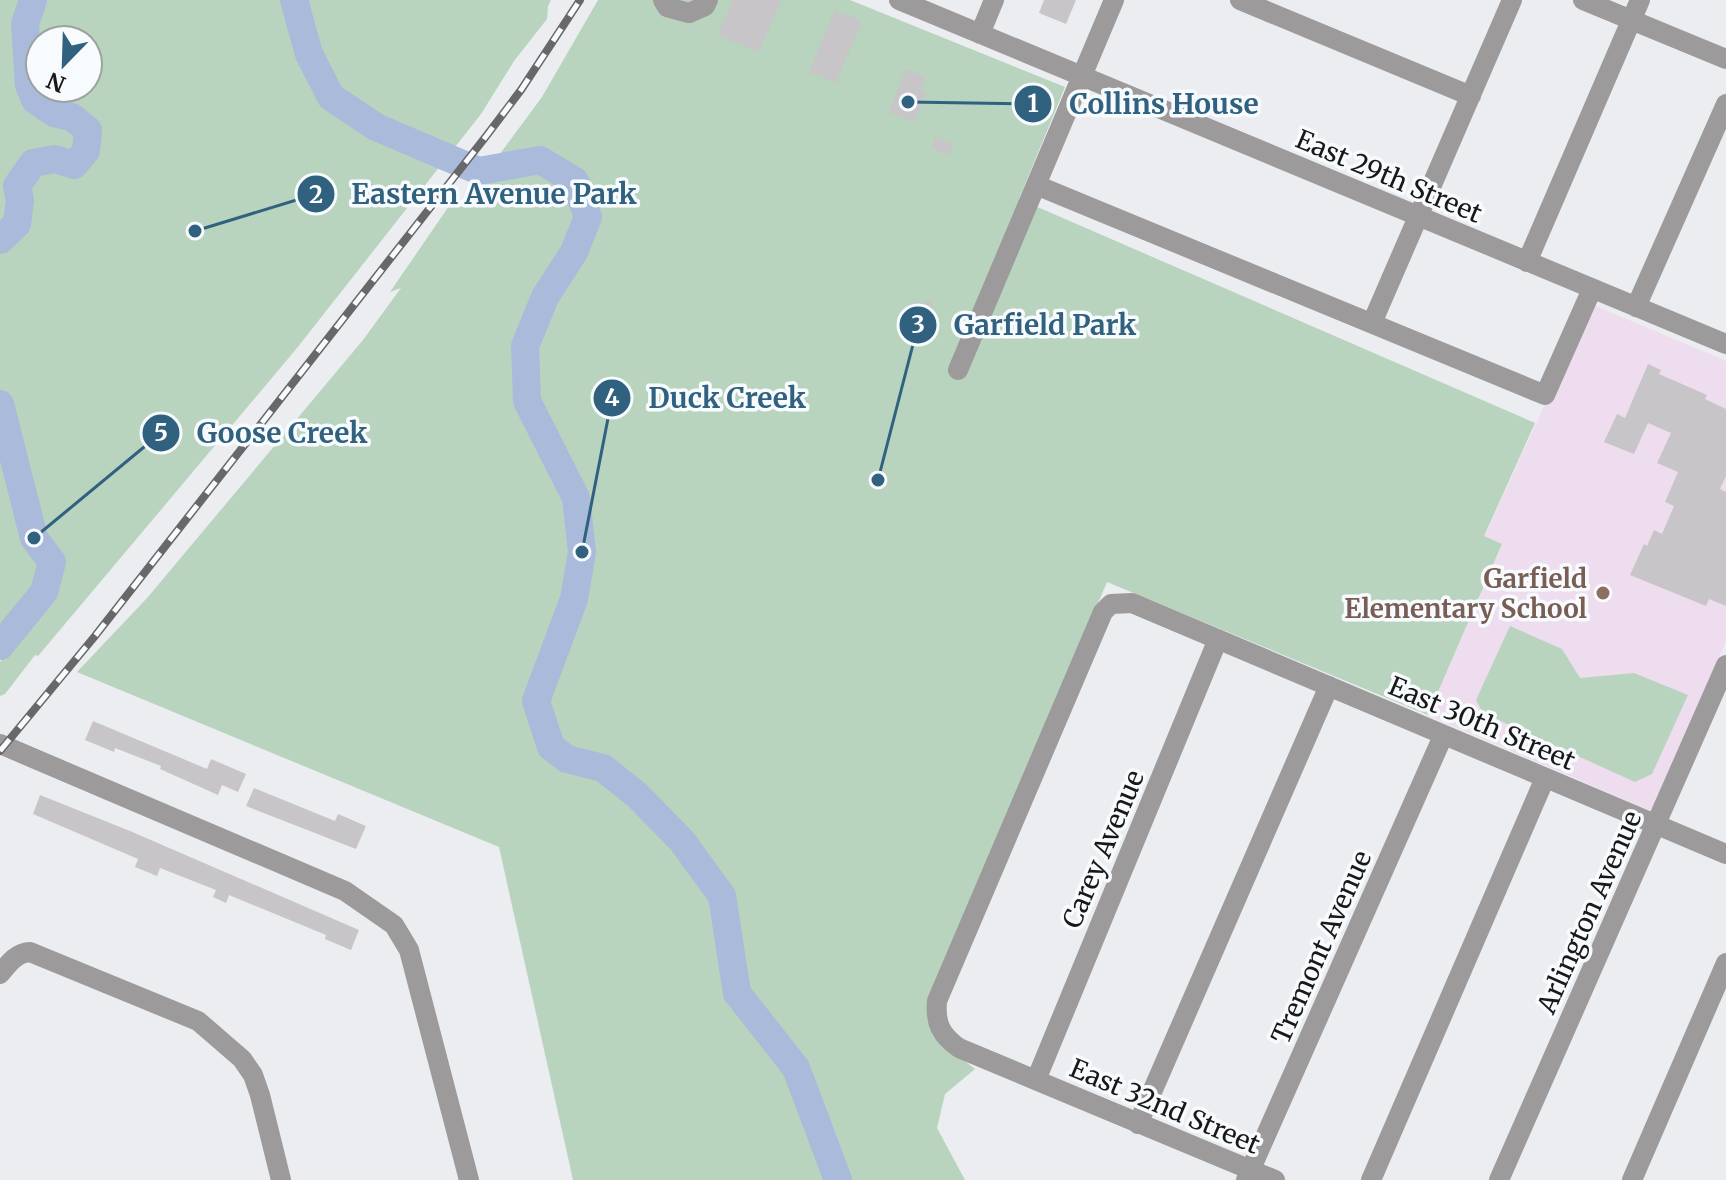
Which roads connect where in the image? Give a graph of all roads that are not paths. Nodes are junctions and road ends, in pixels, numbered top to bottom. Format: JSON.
{"nodes":[{"id":1,"x":663,"y":0,"type":"edge"},
{"id":2,"x":708,"y":0,"type":"edge"},
{"id":3,"x":899,"y":0,"type":"edge"},
{"id":4,"x":994,"y":0,"type":"edge"},
{"id":5,"x":1114,"y":0,"type":"edge"},
{"id":6,"x":1240,"y":0,"type":"edge"},
{"id":7,"x":1512,"y":0,"type":"edge"},
{"id":8,"x":1583,"y":0,"type":"edge"},
{"id":9,"x":1640,"y":0,"type":"edge"},
{"id":10,"x":1632,"y":20,"type":"junction"},
{"id":11,"x":980,"y":34,"type":"junction"},
{"id":12,"x":1726,"y":59,"type":"edge"},
{"id":13,"x":1082,"y":76,"type":"junction"},
{"id":14,"x":1471,"y":96,"type":"junction"},
{"id":15,"x":1726,"y":104,"type":"edge"},
{"id":16,"x":1036,"y":185,"type":"junction"},
{"id":17,"x":1419,"y":216,"type":"junction"},
{"id":18,"x":1527,"y":262,"type":"junction"},
{"id":19,"x":1592,"y":289,"type":"junction"},
{"id":20,"x":1636,"y":307,"type":"junction"},
{"id":21,"x":1372,"y":323,"type":"junction"},
{"id":22,"x":1726,"y":344,"type":"edge"},
{"id":23,"x":958,"y":370,"type":"dead end"},
{"id":24,"x":1218,"y":639,"type":"junction"},
{"id":25,"x":1726,"y":665,"type":"edge"},
{"id":26,"x":1329,"y":686,"type":"junction"},
{"id":27,"x":1443,"y":736,"type":"junction"},
{"id":28,"x":0,"y":744,"type":"edge"},
{"id":29,"x":1545,"y":778,"type":"junction"},
{"id":30,"x":1655,"y":824,"type":"junction"},
{"id":31,"x":1726,"y":854,"type":"edge"},
{"id":32,"x":1726,"y":963,"type":"edge"},
{"id":33,"x":0,"y":974,"type":"edge"},
{"id":34,"x":1036,"y":1080,"type":"junction"},
{"id":35,"x":1138,"y":1124,"type":"junction"},
{"id":36,"x":280,"y":1173,"type":"edge"},
{"id":37,"x":1248,"y":1175,"type":"edge"},
{"id":38,"x":469,"y":1180,"type":"edge"},
{"id":39,"x":1275,"y":1180,"type":"edge"},
{"id":40,"x":1371,"y":1180,"type":"edge"},
{"id":41,"x":1499,"y":1180,"type":"edge"},
{"id":42,"x":1632,"y":1180,"type":"edge"}],
"edges":[{"from":1,"to":2,"type":"street"},
{"from":3,"to":11,"type":"street","name":"East 29th Street"},
{"from":4,"to":11,"type":"street"},
{"from":5,"to":13,"type":"street"},
{"from":6,"to":14,"type":"street"},
{"from":7,"to":14,"type":"street"},
{"from":8,"to":10,"type":"street"},
{"from":9,"to":10,"type":"street"},
{"from":10,"to":12,"type":"street"},
{"from":10,"to":18,"type":"street"},
{"from":11,"to":13,"type":"street","name":"East 29th Street"},
{"from":13,"to":16,"type":"street"},
{"from":13,"to":17,"type":"street","name":"East 29th Street"},
{"from":14,"to":17,"type":"street"},
{"from":15,"to":20,"type":"street"},
{"from":16,"to":21,"type":"street"},
{"from":16,"to":23,"type":"street"},
{"from":17,"to":18,"type":"street","name":"East 29th Street"},
{"from":17,"to":21,"type":"street"},
{"from":18,"to":19,"type":"street","name":"East 29th Street"},
{"from":19,"to":20,"type":"street","name":"East 29th Street"},
{"from":19,"to":21,"type":"street"},
{"from":20,"to":22,"type":"street","name":"East 29th Street"},
{"from":24,"to":26,"type":"street","name":"East 30th Street"},
{"from":24,"to":34,"type":"street","name":"Carey Avenue"},
{"from":24,"to":34,"type":"street","name":"East 32nd Street"},
{"from":25,"to":30,"type":"street","name":"Arlington Avenue"},
{"from":26,"to":27,"type":"street","name":"East 30th Street"},
{"from":26,"to":35,"type":"street"},
{"from":27,"to":29,"type":"street","name":"East 30th Street"},
{"from":27,"to":37,"type":"street","name":"Tremont Avenue"},
{"from":28,"to":38,"type":"street"},
{"from":29,"to":30,"type":"street","name":"East 30th Street"},
{"from":29,"to":40,"type":"street"},
{"from":30,"to":31,"type":"street","name":"East 30th Street"},
{"from":30,"to":41,"type":"street","name":"Arlington Avenue"},
{"from":32,"to":42,"type":"street"},
{"from":33,"to":36,"type":"street"},
{"from":34,"to":35,"type":"street","name":"East 32nd Street"},
{"from":35,"to":37,"type":"street","name":"East 32nd Street"},
{"from":37,"to":39,"type":"street","name":"East 32nd Street"}]}
